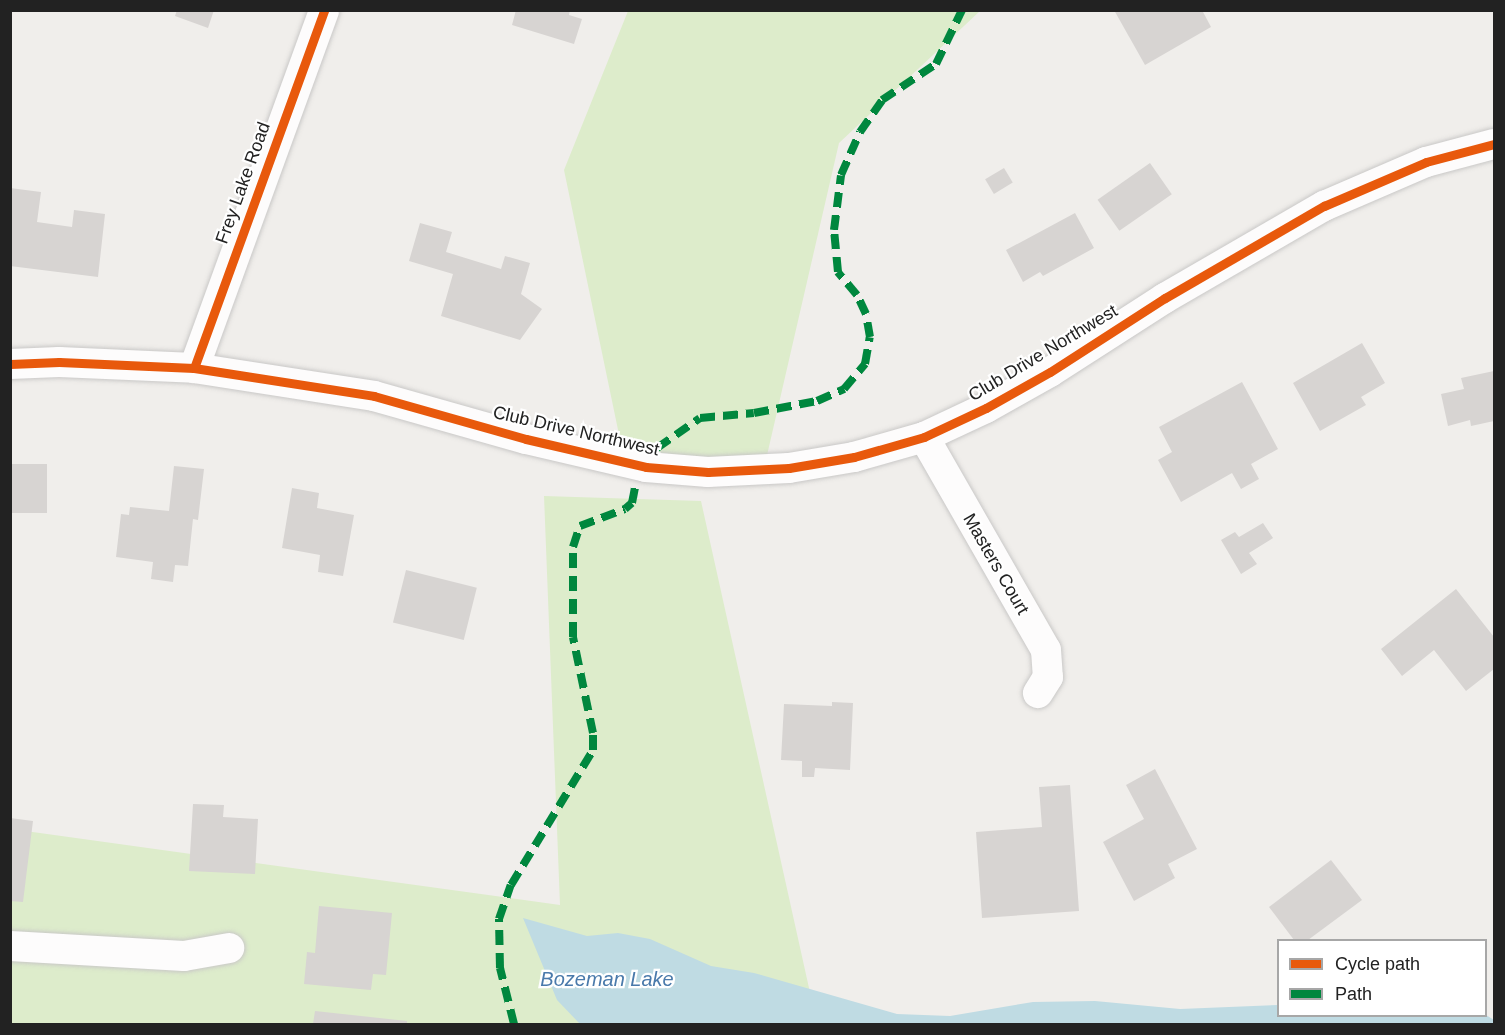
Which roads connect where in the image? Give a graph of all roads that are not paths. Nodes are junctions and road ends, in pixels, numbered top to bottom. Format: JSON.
{"nodes":[{"id":1,"x":324,"y":10,"type":"edge"},
{"id":2,"x":1494,"y":144,"type":"edge"},
{"id":3,"x":10,"y":364,"type":"edge"},
{"id":4,"x":194,"y":368,"type":"junction"},
{"id":5,"x":924,"y":437,"type":"junction"},
{"id":6,"x":1038,"y":693,"type":"dead end"},
{"id":7,"x":10,"y":946,"type":"edge"},
{"id":8,"x":229,"y":948,"type":"dead end"}],
"edges":[{"from":1,"to":4,"type":"street","name":"Frey Lake Road"},
{"from":2,"to":5,"type":"street","name":"Club Drive Northwest"},
{"from":3,"to":4,"type":"street","name":"Club Drive Northwest"},
{"from":4,"to":5,"type":"street","name":"Club Drive Northwest"},
{"from":5,"to":6,"type":"street","name":"Masters Court"},
{"from":7,"to":8,"type":"street"}]}
